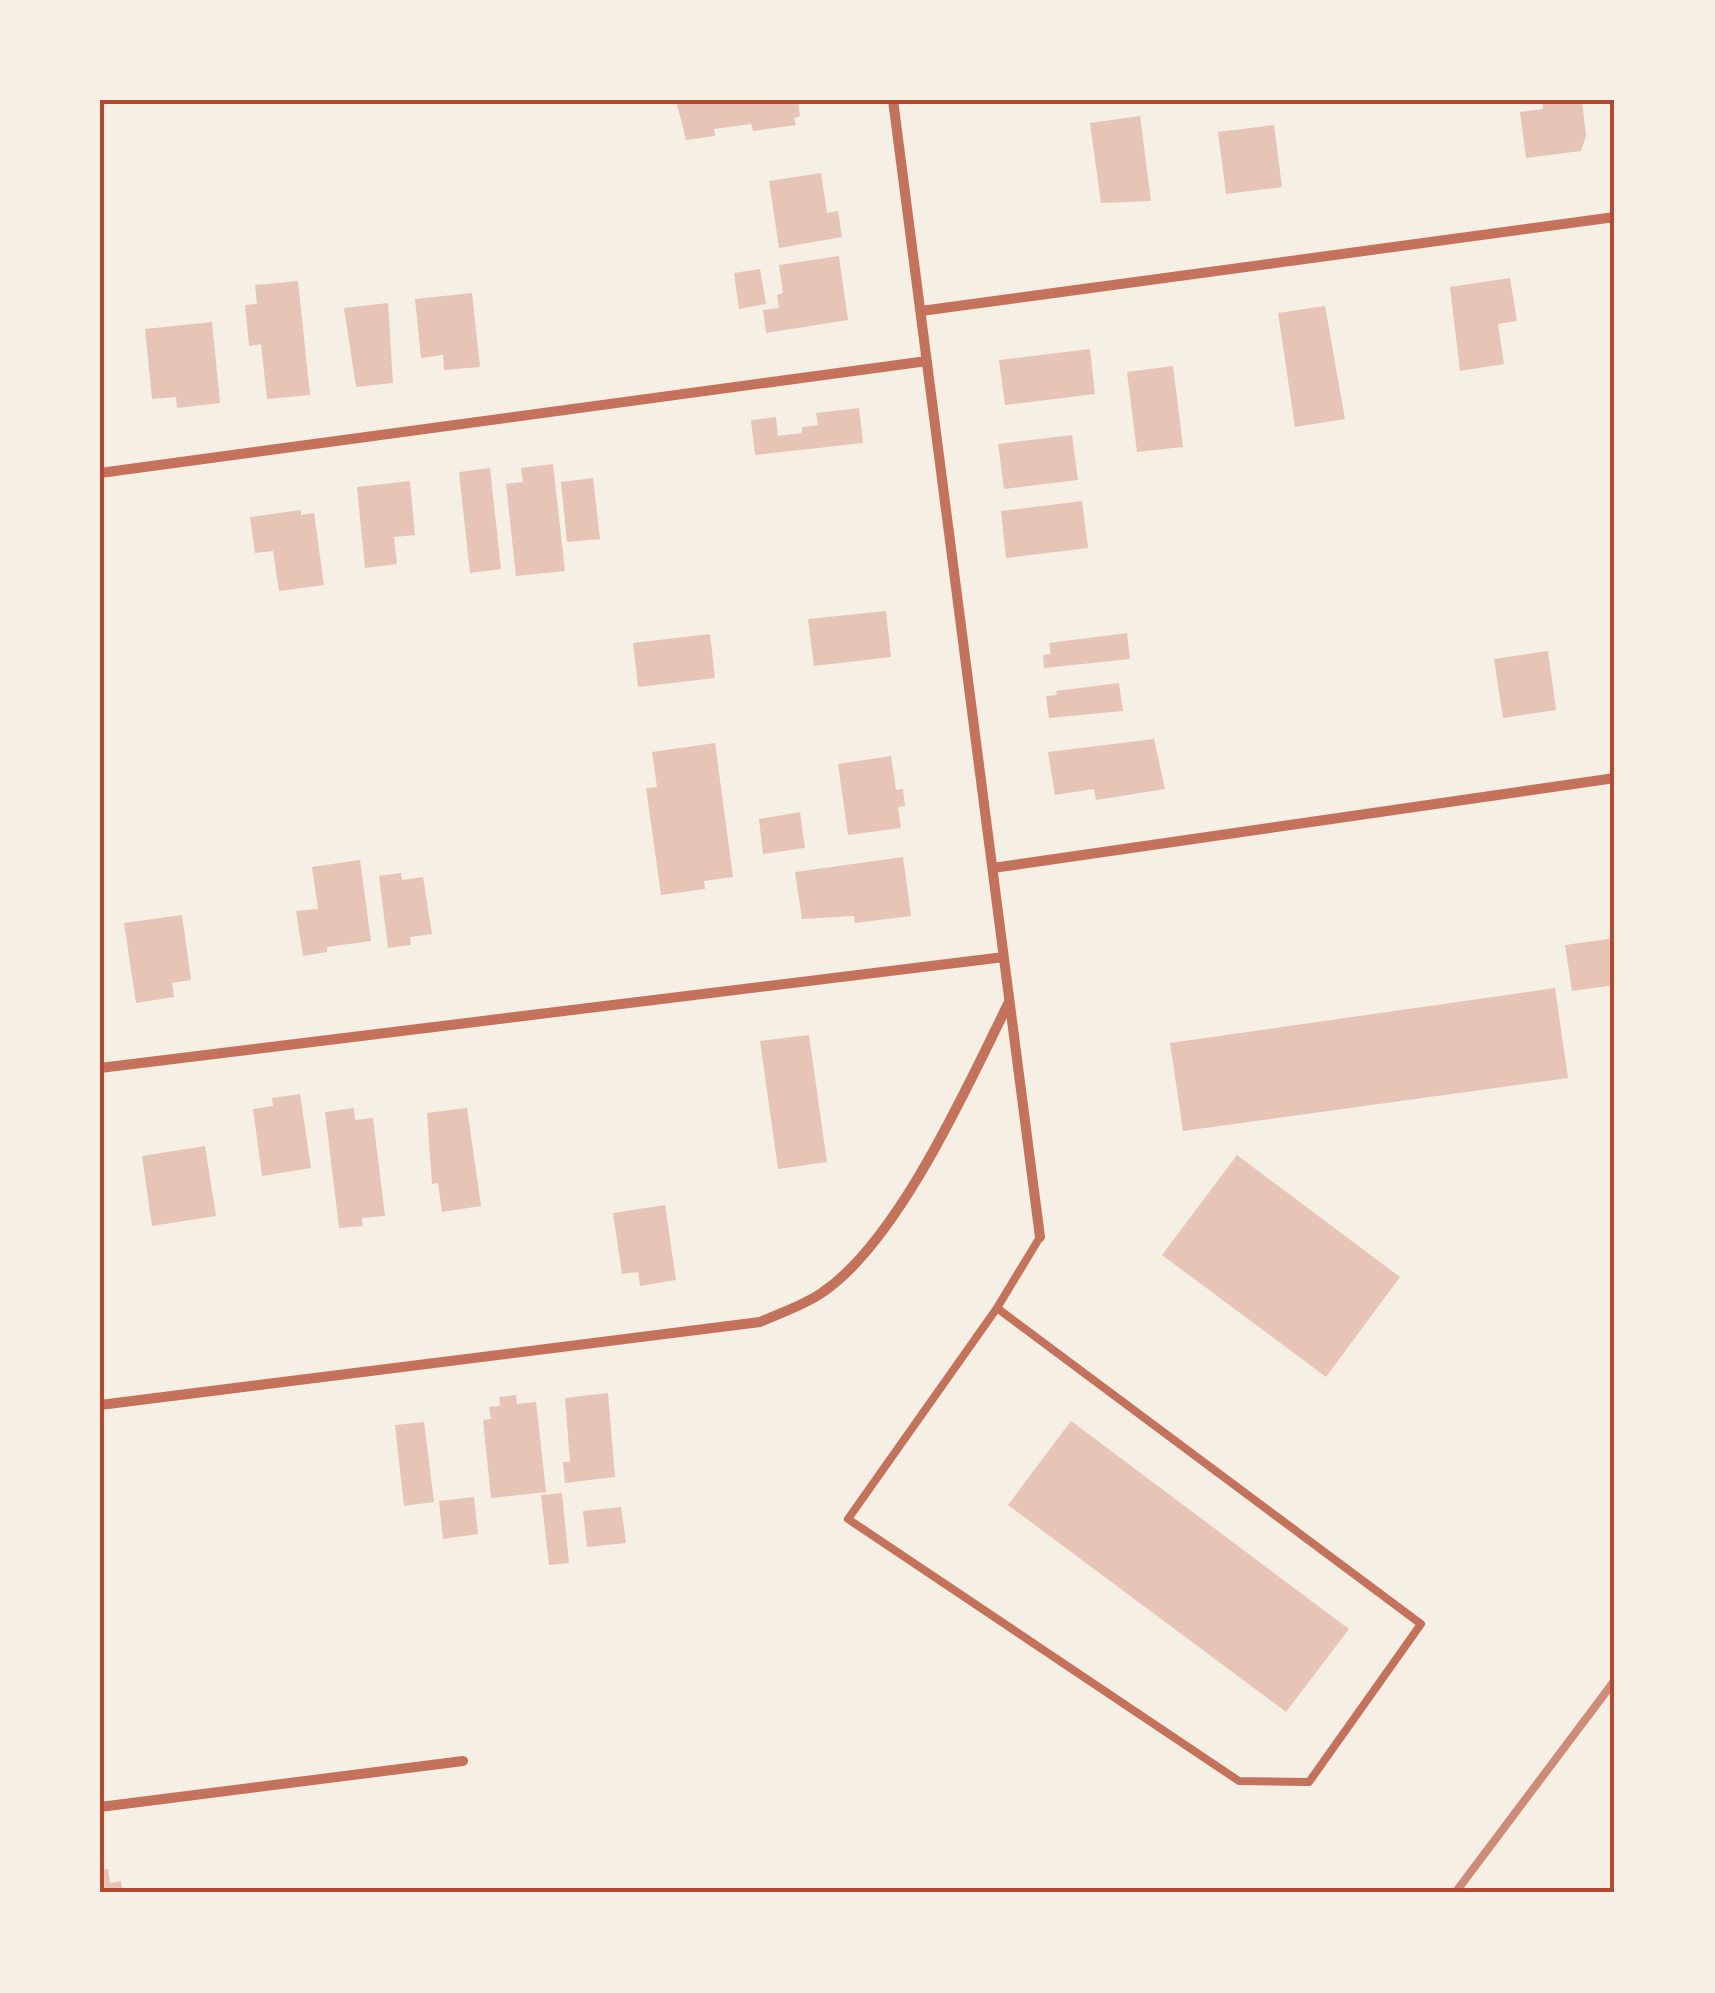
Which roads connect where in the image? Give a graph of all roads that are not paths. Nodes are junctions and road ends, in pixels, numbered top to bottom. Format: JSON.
{"nodes":[{"id":1,"x":893,"y":100,"type":"edge"},
{"id":2,"x":1615,"y":217,"type":"edge"},
{"id":3,"x":921,"y":311,"type":"junction"},
{"id":4,"x":927,"y":361,"type":"junction"},
{"id":5,"x":100,"y":473,"type":"edge"},
{"id":6,"x":1615,"y":778,"type":"edge"},
{"id":7,"x":993,"y":868,"type":"junction"},
{"id":8,"x":1004,"y":957,"type":"junction"},
{"id":9,"x":1009,"y":1001,"type":"junction"},
{"id":10,"x":100,"y":1068,"type":"edge"},
{"id":11,"x":1040,"y":1237,"type":"joint"},
{"id":12,"x":997,"y":1308,"type":"junction"},
{"id":13,"x":100,"y":1405,"type":"edge"},
{"id":14,"x":463,"y":1762,"type":"dead end"},
{"id":15,"x":100,"y":1807,"type":"edge"}],
"edges":[{"from":1,"to":3,"type":"street"},
{"from":2,"to":3,"type":"street"},
{"from":3,"to":4,"type":"street"},
{"from":4,"to":5,"type":"street"},
{"from":4,"to":7,"type":"street"},
{"from":6,"to":7,"type":"street"},
{"from":7,"to":8,"type":"street"},
{"from":8,"to":9,"type":"street"},
{"from":8,"to":10,"type":"street"},
{"from":9,"to":11,"type":"street"},
{"from":9,"to":13,"type":"street"},
{"from":11,"to":12,"type":"lane"},
{"from":12,"to":12,"type":"lane"},
{"from":14,"to":15,"type":"street"}]}
